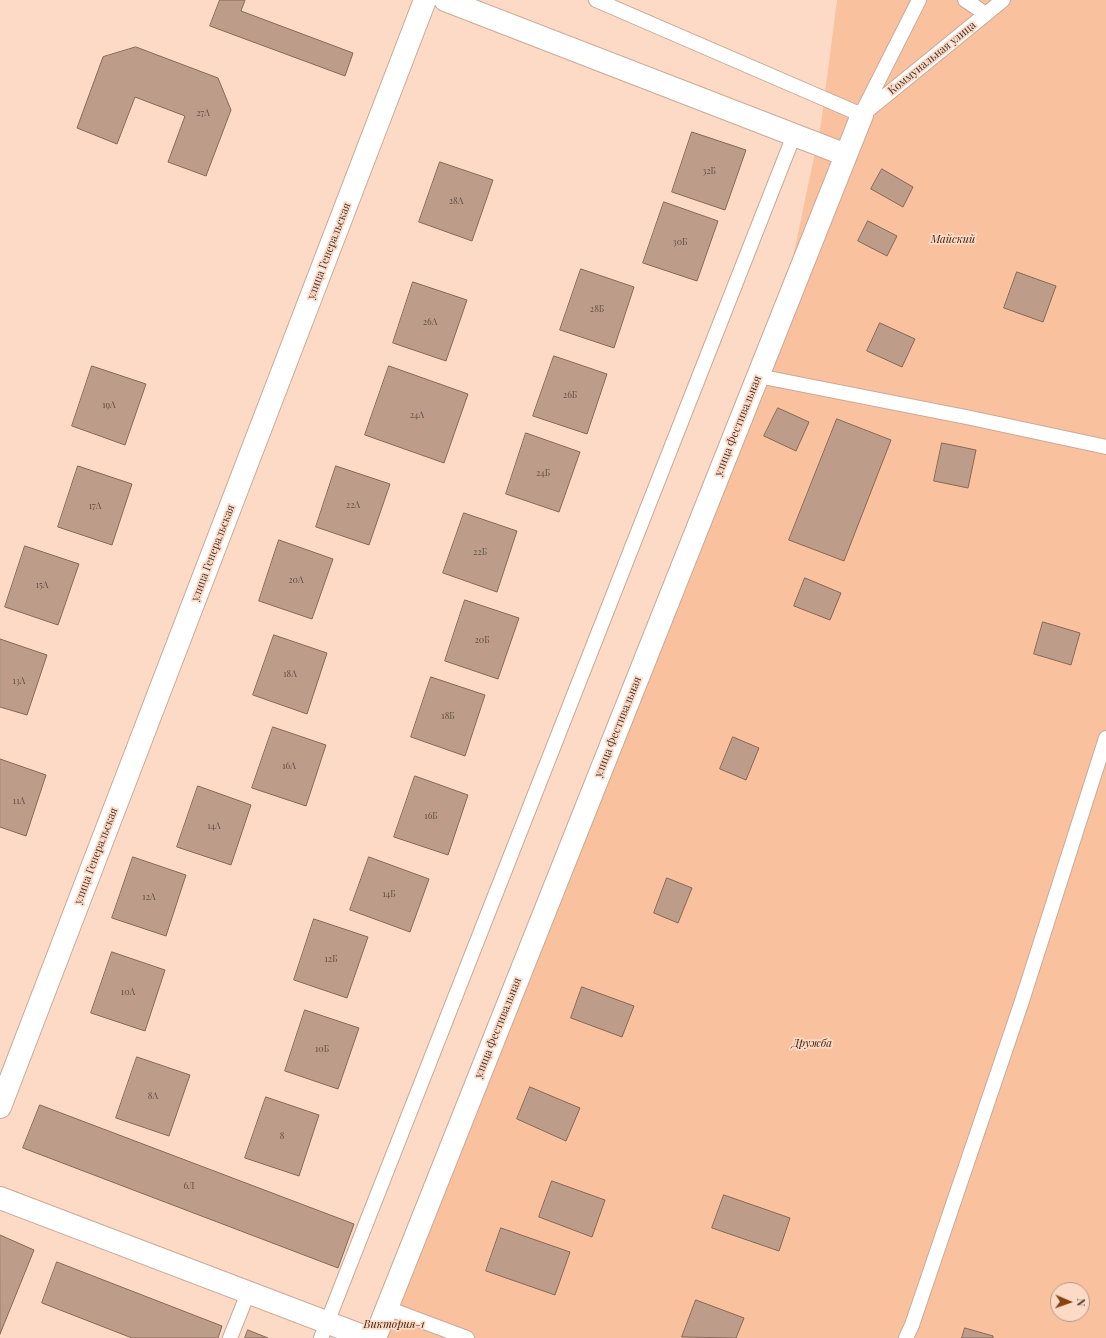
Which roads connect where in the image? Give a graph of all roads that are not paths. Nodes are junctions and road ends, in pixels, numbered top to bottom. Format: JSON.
{"nodes":[{"id":1,"x":425,"y":0,"type":"edge"},
{"id":2,"x":445,"y":0,"type":"edge"},
{"id":3,"x":596,"y":0,"type":"edge"},
{"id":4,"x":919,"y":0,"type":"edge"},
{"id":5,"x":965,"y":0,"type":"edge"},
{"id":6,"x":1002,"y":0,"type":"edge"},
{"id":7,"x":986,"y":14,"type":"junction"},
{"id":8,"x":862,"y":115,"type":"junction"},
{"id":9,"x":794,"y":135,"type":"junction"},
{"id":10,"x":846,"y":155,"type":"junction"},
{"id":11,"x":758,"y":376,"type":"junction"},
{"id":12,"x":1106,"y":447,"type":"edge"},
{"id":13,"x":1106,"y":738,"type":"edge"},
{"id":14,"x":0,"y":1107,"type":"edge"},
{"id":15,"x":0,"y":1198,"type":"edge"},
{"id":16,"x":248,"y":1292,"type":"junction"},
{"id":17,"x":387,"y":1308,"type":"junction"},
{"id":18,"x":324,"y":1330,"type":"edge"},
{"id":19,"x":230,"y":1338,"type":"edge"},
{"id":20,"x":368,"y":1338,"type":"edge"},
{"id":21,"x":375,"y":1338,"type":"edge"},
{"id":22,"x":467,"y":1338,"type":"edge"},
{"id":23,"x":906,"y":1338,"type":"edge"}],
"edges":[{"from":1,"to":14,"type":"street","name":"улица Генеральская"},
{"from":2,"to":9,"type":"street"},
{"from":3,"to":8,"type":"lane"},
{"from":4,"to":8,"type":"lane"},
{"from":5,"to":7,"type":"lane"},
{"from":6,"to":7,"type":"lane","name":"Коммунальная улица"},
{"from":7,"to":8,"type":"lane","name":"Коммунальная улица"},
{"from":8,"to":10,"type":"street","name":"улица Фестивальная"},
{"from":9,"to":10,"type":"street"},
{"from":9,"to":18,"type":"lane"},
{"from":10,"to":11,"type":"street","name":"улица Фестивальная"},
{"from":11,"to":12,"type":"lane"},
{"from":11,"to":17,"type":"street","name":"улица Фестивальная"},
{"from":13,"to":23,"type":"lane"},
{"from":15,"to":16,"type":"street"},
{"from":16,"to":18,"type":"street"},
{"from":16,"to":19,"type":"lane"},
{"from":17,"to":21,"type":"street","name":"улица Фестивальная"},
{"from":17,"to":22,"type":"lane"},
{"from":18,"to":20,"type":"street"}]}
